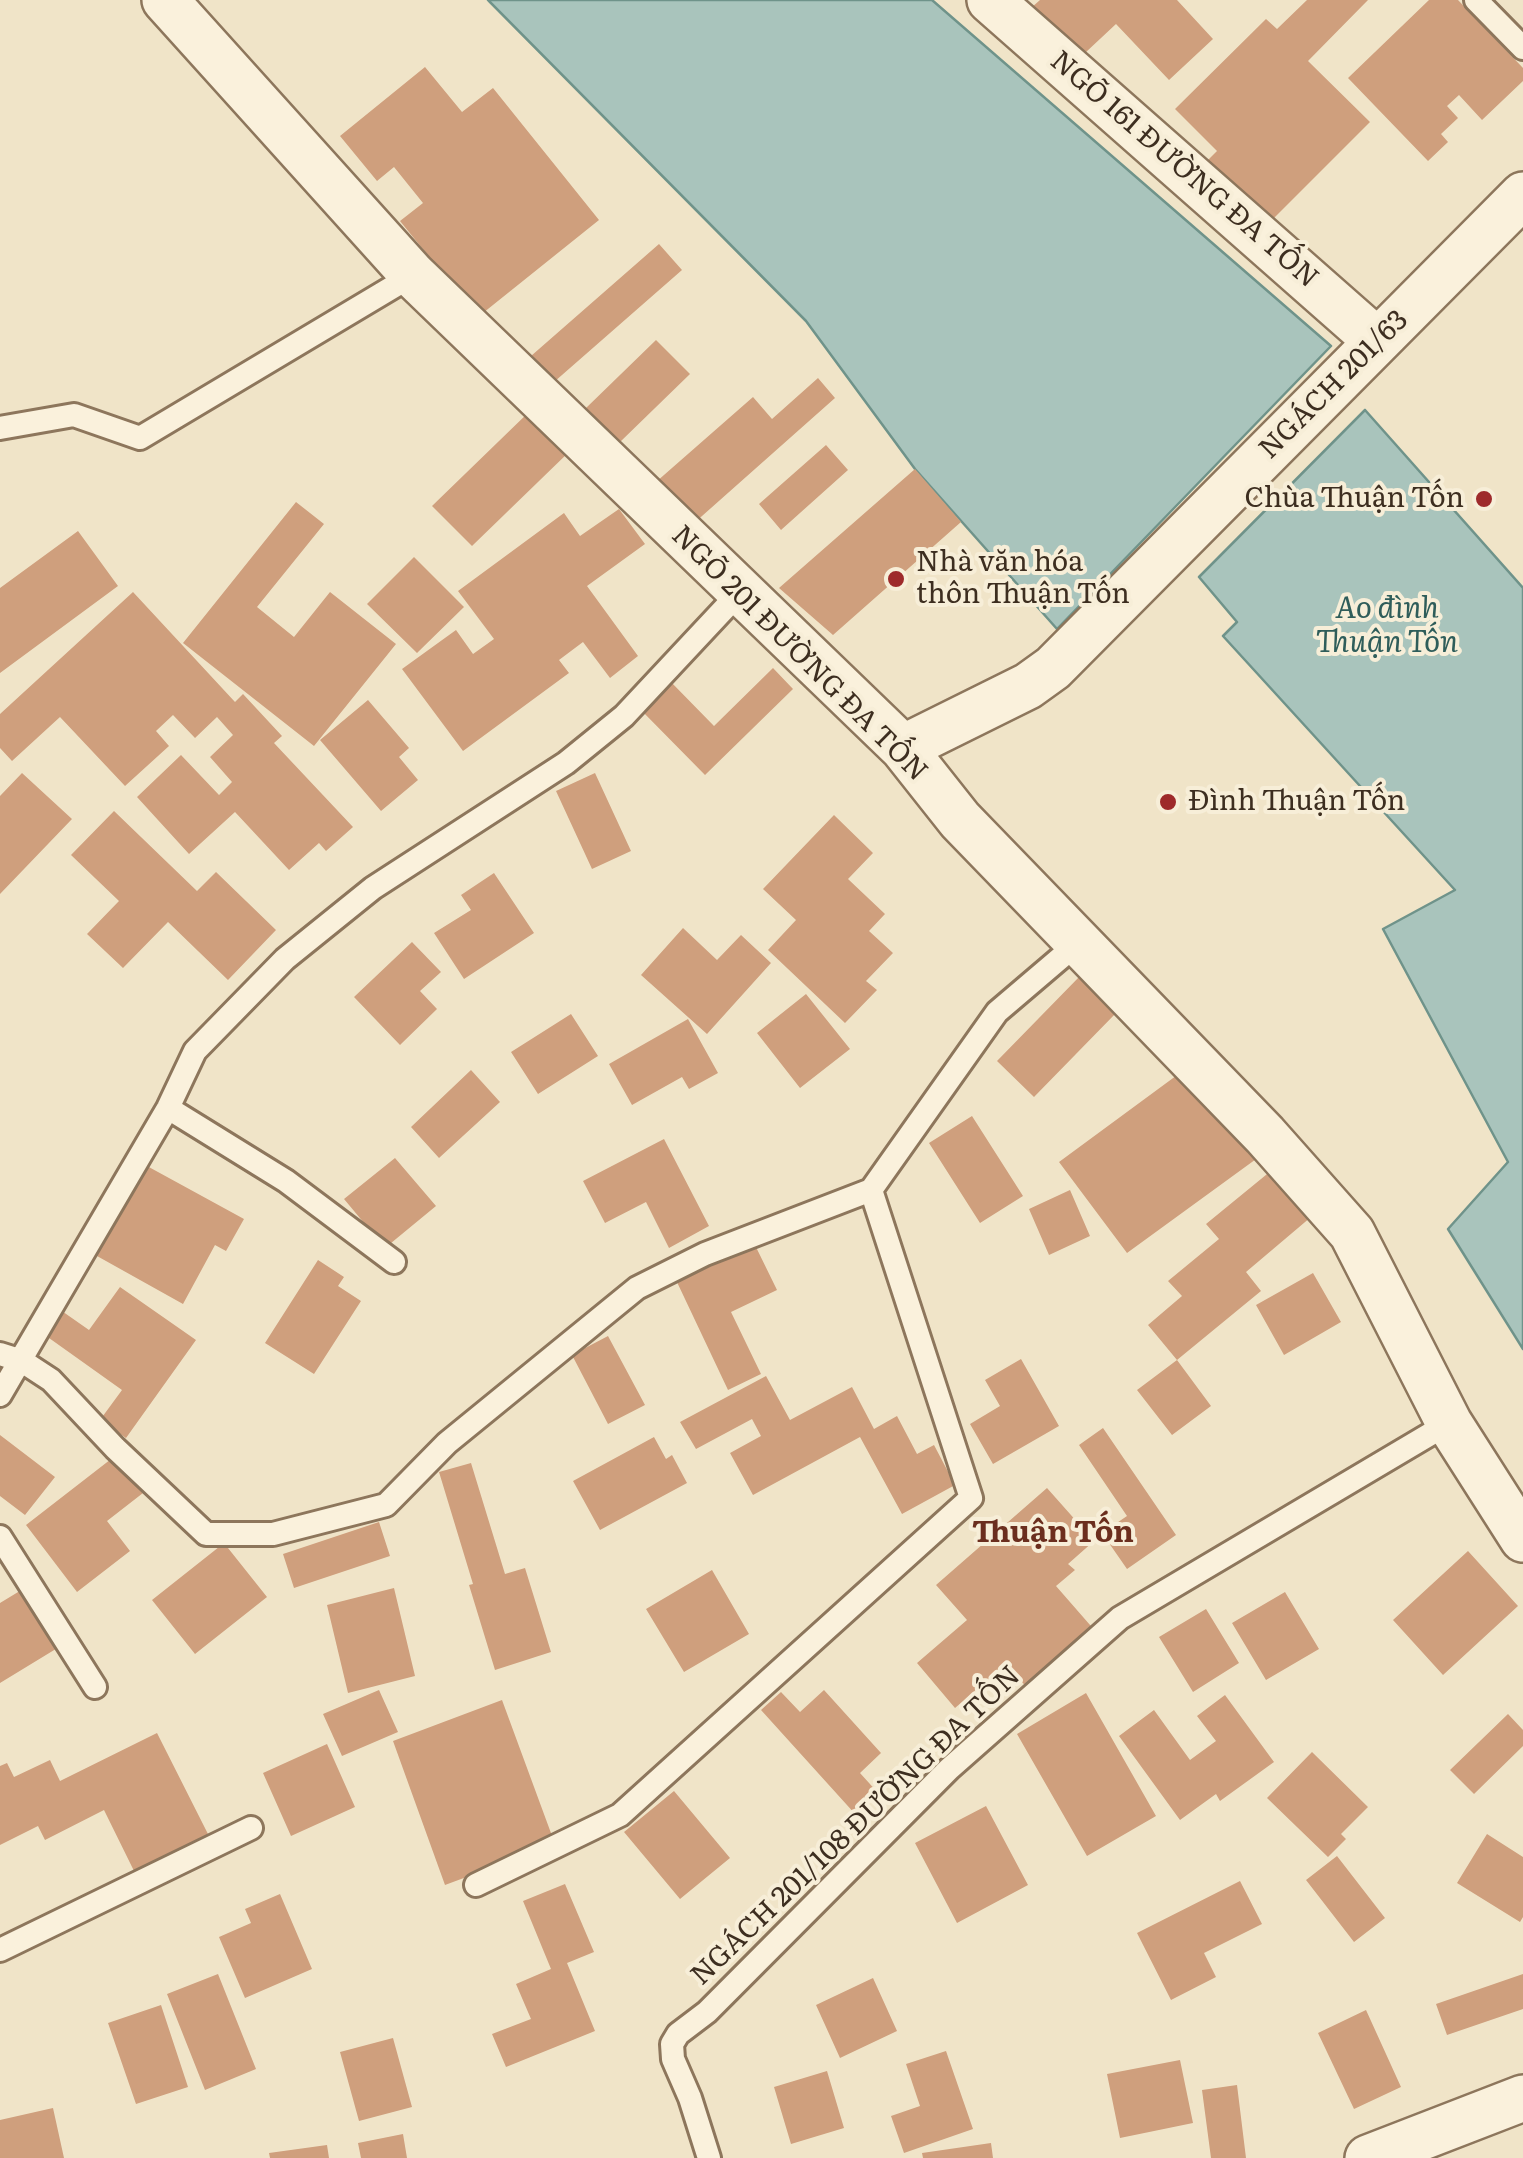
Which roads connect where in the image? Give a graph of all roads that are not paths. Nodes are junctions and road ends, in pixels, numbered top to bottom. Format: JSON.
{"nodes":[{"id":1,"x":165,"y":0,"type":"edge"},
{"id":2,"x":1476,"y":0,"type":"edge"},
{"id":3,"x":997,"y":2,"type":"edge"},
{"id":4,"x":1523,"y":48,"type":"edge"},
{"id":5,"x":1523,"y":194,"type":"edge"},
{"id":6,"x":412,"y":275,"type":"junction"},
{"id":7,"x":1377,"y":341,"type":"junction"},
{"id":8,"x":0,"y":428,"type":"edge"},
{"id":9,"x":739,"y":593,"type":"junction"},
{"id":10,"x":903,"y":748,"type":"junction"},
{"id":11,"x":1078,"y":943,"type":"junction"},
{"id":12,"x":168,"y":1108,"type":"junction"},
{"id":13,"x":870,"y":1190,"type":"junction"},
{"id":14,"x":394,"y":1262,"type":"dead end"},
{"id":15,"x":11,"y":1357,"type":"edge"},
{"id":16,"x":0,"y":1396,"type":"edge"},
{"id":17,"x":1448,"y":1423,"type":"junction"},
{"id":18,"x":0,"y":1536,"type":"edge"},
{"id":19,"x":1523,"y":1539,"type":"edge"},
{"id":20,"x":95,"y":1687,"type":"dead end"},
{"id":21,"x":251,"y":1828,"type":"dead end"},
{"id":22,"x":476,"y":1885,"type":"dead end"},
{"id":23,"x":0,"y":1950,"type":"edge"},
{"id":24,"x":1523,"y":2098,"type":"edge"},
{"id":25,"x":708,"y":2158,"type":"edge"},
{"id":26,"x":1368,"y":2158,"type":"edge"}],
"edges":[{"from":1,"to":6,"type":"street","name":"NGÕ 201 ĐƯỜNG ĐA TỐN"},
{"from":2,"to":4,"type":"lane"},
{"from":3,"to":7,"type":"street","name":"NGÕ 161 ĐƯỜNG ĐA TỐN"},
{"from":5,"to":7,"type":"street","name":"NGÁCH 201/63"},
{"from":6,"to":8,"type":"lane"},
{"from":6,"to":9,"type":"street","name":"NGÕ 201 ĐƯỜNG ĐA TỐN"},
{"from":7,"to":10,"type":"street","name":"NGÁCH 201/63"},
{"from":9,"to":10,"type":"street","name":"NGÕ 201 ĐƯỜNG ĐA TỐN"},
{"from":9,"to":12,"type":"lane"},
{"from":10,"to":11,"type":"street","name":"NGÕ 201 ĐƯỜNG ĐA TỐN"},
{"from":11,"to":13,"type":"lane"},
{"from":11,"to":17,"type":"street","name":"NGÕ 201 ĐƯỜNG ĐA TỐN"},
{"from":12,"to":14,"type":"lane"},
{"from":12,"to":15,"type":"lane"},
{"from":13,"to":15,"type":"lane"},
{"from":13,"to":22,"type":"lane"},
{"from":15,"to":16,"type":"lane"},
{"from":17,"to":19,"type":"street","name":"NGÕ 201 ĐƯỜNG ĐA TỐN"},
{"from":17,"to":25,"type":"lane","name":"NGÁCH 201/108 ĐƯỜNG ĐA TỐN"},
{"from":18,"to":20,"type":"lane"},
{"from":21,"to":23,"type":"lane"},
{"from":24,"to":26,"type":"street"}]}
